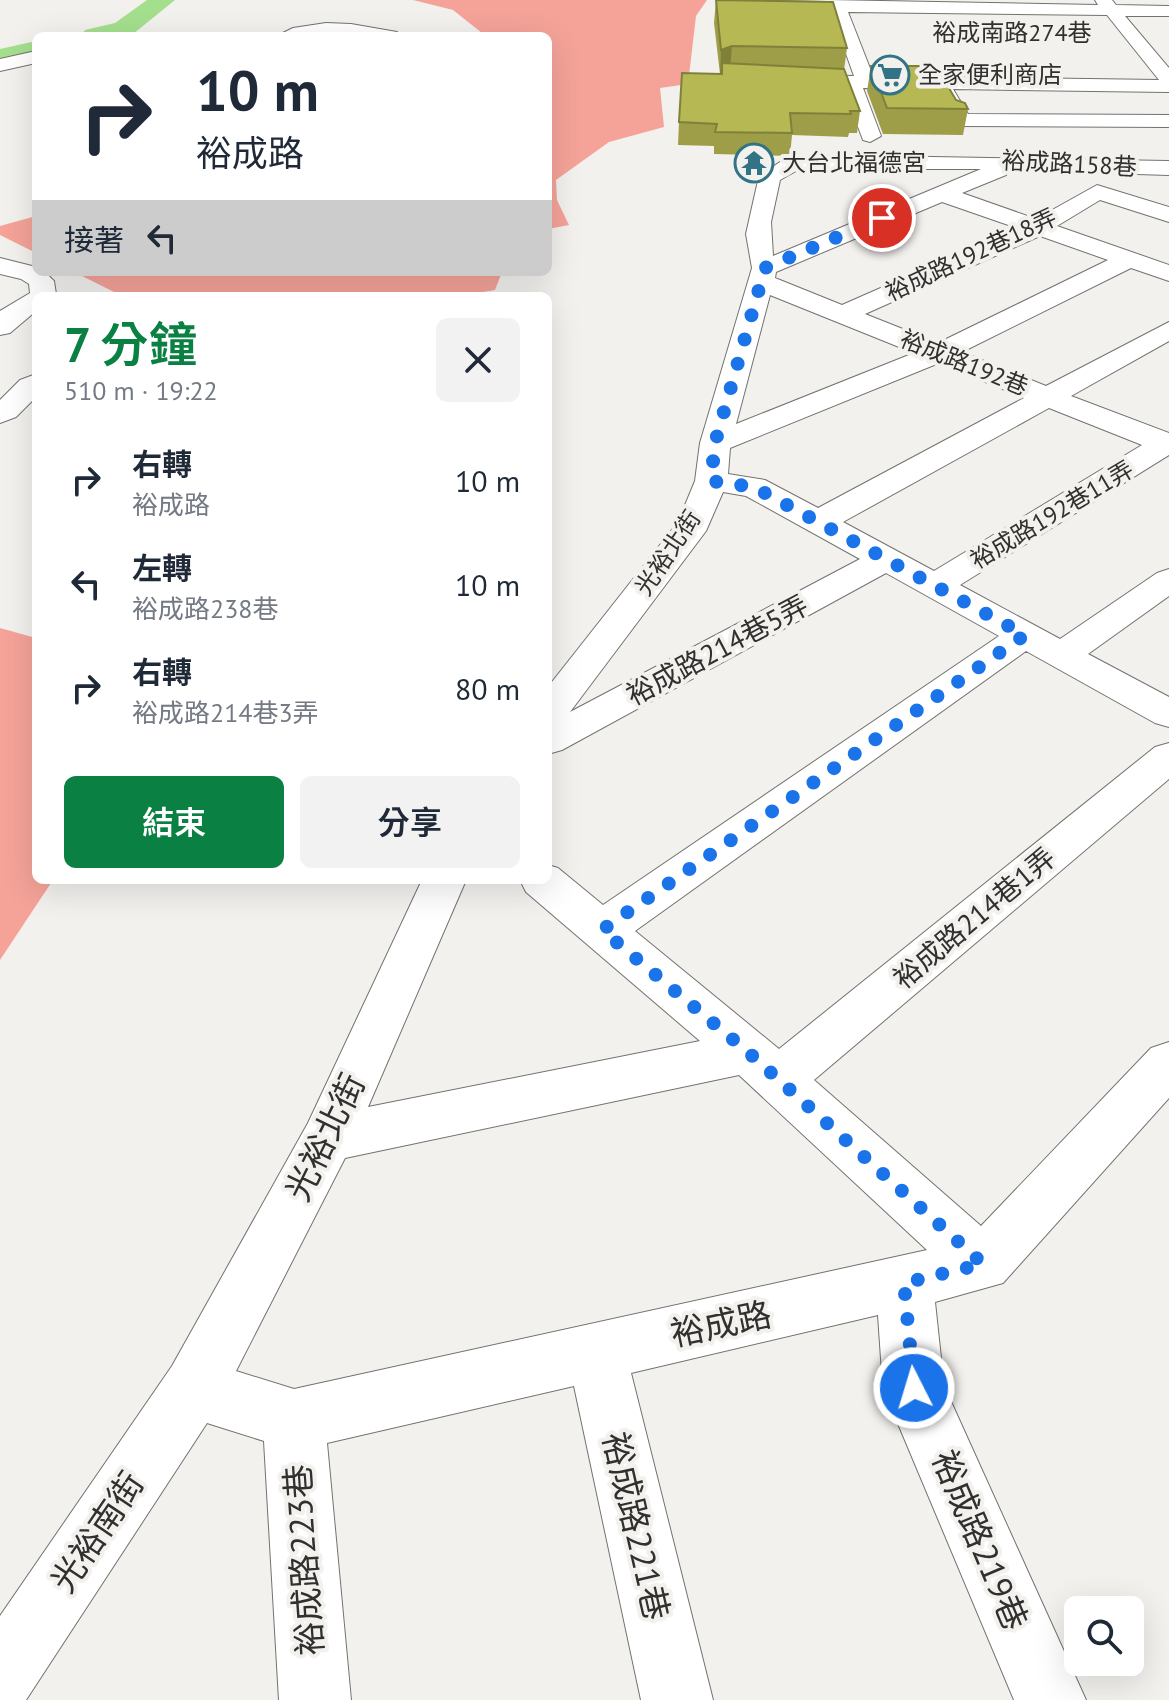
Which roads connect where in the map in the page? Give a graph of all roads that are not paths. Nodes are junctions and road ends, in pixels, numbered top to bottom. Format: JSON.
{"nodes":[{"id":1,"x":836,"y":3,"type":"edge"},
{"id":2,"x":764,"y":5,"type":"edge"},
{"id":3,"x":1107,"y":5,"type":"edge"},
{"id":4,"x":1169,"y":11,"type":"edge"},
{"id":5,"x":300,"y":32,"type":"edge"},
{"id":6,"x":370,"y":32,"type":"edge"},
{"id":7,"x":1099,"y":33,"type":"dead end"},
{"id":8,"x":1131,"y":33,"type":"junction"},
{"id":9,"x":1156,"y":34,"type":"dead end"},
{"id":10,"x":1119,"y":57,"type":"dead end"},
{"id":11,"x":1160,"y":57,"type":"edge"},
{"id":12,"x":32,"y":58,"type":"edge"},
{"id":13,"x":0,"y":65,"type":"edge"},
{"id":14,"x":776,"y":80,"type":"edge"},
{"id":15,"x":859,"y":83,"type":"junction"},
{"id":16,"x":940,"y":83,"type":"junction"},
{"id":17,"x":1169,"y":83,"type":"edge"},
{"id":18,"x":853,"y":110,"type":"junction"},
{"id":19,"x":887,"y":110,"type":"edge"},
{"id":20,"x":1169,"y":121,"type":"edge"},
{"id":21,"x":870,"y":136,"type":"dead end"},
{"id":22,"x":868,"y":161,"type":"junction"},
{"id":23,"x":1015,"y":163,"type":"junction"},
{"id":24,"x":1169,"y":168,"type":"edge"},
{"id":25,"x":965,"y":184,"type":"junction"},
{"id":26,"x":1009,"y":187,"type":"dead end"},
{"id":27,"x":1053,"y":189,"type":"dead end"},
{"id":28,"x":1097,"y":192,"type":"junction"},
{"id":29,"x":941,"y":194,"type":"junction"},
{"id":30,"x":1169,"y":195,"type":"edge"},
{"id":31,"x":763,"y":201,"type":"junction"},
{"id":32,"x":1169,"y":215,"type":"edge"},
{"id":33,"x":1038,"y":228,"type":"junction"},
{"id":34,"x":1130,"y":259,"type":"junction"},
{"id":35,"x":0,"y":266,"type":"edge"},
{"id":36,"x":1169,"y":273,"type":"edge"},
{"id":37,"x":32,"y":274,"type":"edge"},
{"id":38,"x":763,"y":275,"type":"junction"},
{"id":39,"x":32,"y":302,"type":"edge"},
{"id":40,"x":843,"y":314,"type":"junction"},
{"id":41,"x":0,"y":327,"type":"edge"},
{"id":42,"x":1169,"y":330,"type":"edge"},
{"id":43,"x":939,"y":353,"type":"junction"},
{"id":44,"x":32,"y":385,"type":"edge"},
{"id":45,"x":1048,"y":397,"type":"junction"},
{"id":46,"x":1,"y":414,"type":"edge"},
{"id":47,"x":715,"y":443,"type":"junction"},
{"id":48,"x":1162,"y":453,"type":"edge"},
{"id":49,"x":711,"y":481,"type":"junction"},
{"id":50,"x":818,"y":522,"type":"junction"},
{"id":51,"x":886,"y":559,"type":"junction"},
{"id":52,"x":1169,"y":580,"type":"edge"},
{"id":53,"x":934,"y":586,"type":"junction"},
{"id":54,"x":1025,"y":635,"type":"junction"},
{"id":55,"x":1061,"y":655,"type":"junction"},
{"id":56,"x":552,"y":709,"type":"edge"},
{"id":57,"x":1169,"y":714,"type":"edge"},
{"id":58,"x":552,"y":739,"type":"edge"},
{"id":59,"x":1169,"y":757,"type":"edge"},
{"id":60,"x":442,"y":884,"type":"edge"},
{"id":61,"x":547,"y":884,"type":"edge"},
{"id":62,"x":602,"y":930,"type":"junction"},
{"id":63,"x":1169,"y":1063,"type":"edge"},
{"id":64,"x":763,"y":1066,"type":"junction"},
{"id":65,"x":328,"y":1138,"type":"junction"},
{"id":66,"x":983,"y":1264,"type":"junction"},
{"id":67,"x":904,"y":1283,"type":"junction"},
{"id":68,"x":596,"y":1351,"type":"junction"},
{"id":69,"x":194,"y":1388,"type":"junction"},
{"id":70,"x":294,"y":1420,"type":"junction"},
{"id":71,"x":0,"y":1677,"type":"edge"},
{"id":72,"x":315,"y":1700,"type":"edge"},
{"id":73,"x":677,"y":1700,"type":"edge"},
{"id":74,"x":1050,"y":1700,"type":"edge"}],
"edges":[{"from":1,"to":2,"type":"street"},
{"from":1,"to":3,"type":"street"},
{"from":1,"to":15,"type":"street"},
{"from":3,"to":4,"type":"street"},
{"from":3,"to":8,"type":"street"},
{"from":5,"to":6,"type":"street"},
{"from":7,"to":8,"type":"street"},
{"from":8,"to":9,"type":"street"},
{"from":8,"to":11,"type":"street"},
{"from":10,"to":11,"type":"street","name":"裕成南路274巷"},
{"from":11,"to":17,"type":"street"},
{"from":12,"to":13,"type":"street"},
{"from":14,"to":15,"type":"street"},
{"from":15,"to":16,"type":"street"},
{"from":15,"to":18,"type":"street"},
{"from":16,"to":17,"type":"street"},
{"from":16,"to":20,"type":"street"},
{"from":18,"to":19,"type":"street"},
{"from":18,"to":21,"type":"street"},
{"from":22,"to":23,"type":"street"},
{"from":22,"to":31,"type":"street"},
{"from":22,"to":31,"type":"street"},
{"from":23,"to":24,"type":"street"},
{"from":23,"to":25,"type":"street"},
{"from":25,"to":26,"type":"street","name":"裕成路158巷"},
{"from":25,"to":29,"type":"street"},
{"from":27,"to":28,"type":"street","name":"裕成路158巷"},
{"from":28,"to":30,"type":"street","name":"裕成路158巷"},
{"from":28,"to":32,"type":"street"},
{"from":28,"to":33,"type":"street","name":"裕成路192巷18弄"},
{"from":29,"to":33,"type":"street"},
{"from":29,"to":38,"type":"street"},
{"from":31,"to":38,"type":"street"},
{"from":33,"to":34,"type":"street"},
{"from":33,"to":40,"type":"street","name":"裕成路192巷18弄"},
{"from":34,"to":36,"type":"street"},
{"from":34,"to":43,"type":"street"},
{"from":35,"to":37,"type":"street"},
{"from":38,"to":40,"type":"street","name":"裕成路192巷"},
{"from":38,"to":47,"type":"street","name":"光裕北街"},
{"from":39,"to":41,"type":"street"},
{"from":40,"to":43,"type":"street","name":"裕成路192巷"},
{"from":42,"to":45,"type":"street"},
{"from":43,"to":45,"type":"street","name":"裕成路192巷"},
{"from":43,"to":47,"type":"street"},
{"from":44,"to":46,"type":"street"},
{"from":45,"to":48,"type":"street","name":"裕成路192巷"},
{"from":45,"to":50,"type":"street"},
{"from":47,"to":49,"type":"street","name":"光裕北街"},
{"from":48,"to":53,"type":"street","name":"裕成路192巷11弄"},
{"from":49,"to":50,"type":"street"},
{"from":49,"to":56,"type":"street","name":"光裕北街"},
{"from":50,"to":51,"type":"street"},
{"from":51,"to":53,"type":"street"},
{"from":51,"to":58,"type":"street","name":"裕成路214巷5弄"},
{"from":52,"to":55,"type":"street"},
{"from":53,"to":54,"type":"street"},
{"from":54,"to":55,"type":"street"},
{"from":54,"to":62,"type":"street"},
{"from":55,"to":57,"type":"street"},
{"from":59,"to":64,"type":"street","name":"裕成路214巷1弄"},
{"from":60,"to":65,"type":"street","name":"光裕北街"},
{"from":61,"to":62,"type":"street"},
{"from":62,"to":64,"type":"street"},
{"from":63,"to":66,"type":"street"},
{"from":64,"to":65,"type":"street"},
{"from":64,"to":66,"type":"street"},
{"from":65,"to":69,"type":"street","name":"光裕北街"},
{"from":66,"to":67,"type":"street","name":"裕成路"},
{"from":67,"to":68,"type":"street","name":"裕成路"},
{"from":67,"to":74,"type":"street","name":"裕成路219巷"},
{"from":68,"to":70,"type":"street","name":"裕成路"},
{"from":68,"to":73,"type":"street","name":"裕成路221巷"},
{"from":69,"to":70,"type":"street"},
{"from":69,"to":71,"type":"street","name":"光裕南街"},
{"from":70,"to":72,"type":"street","name":"裕成路223巷"}]}
